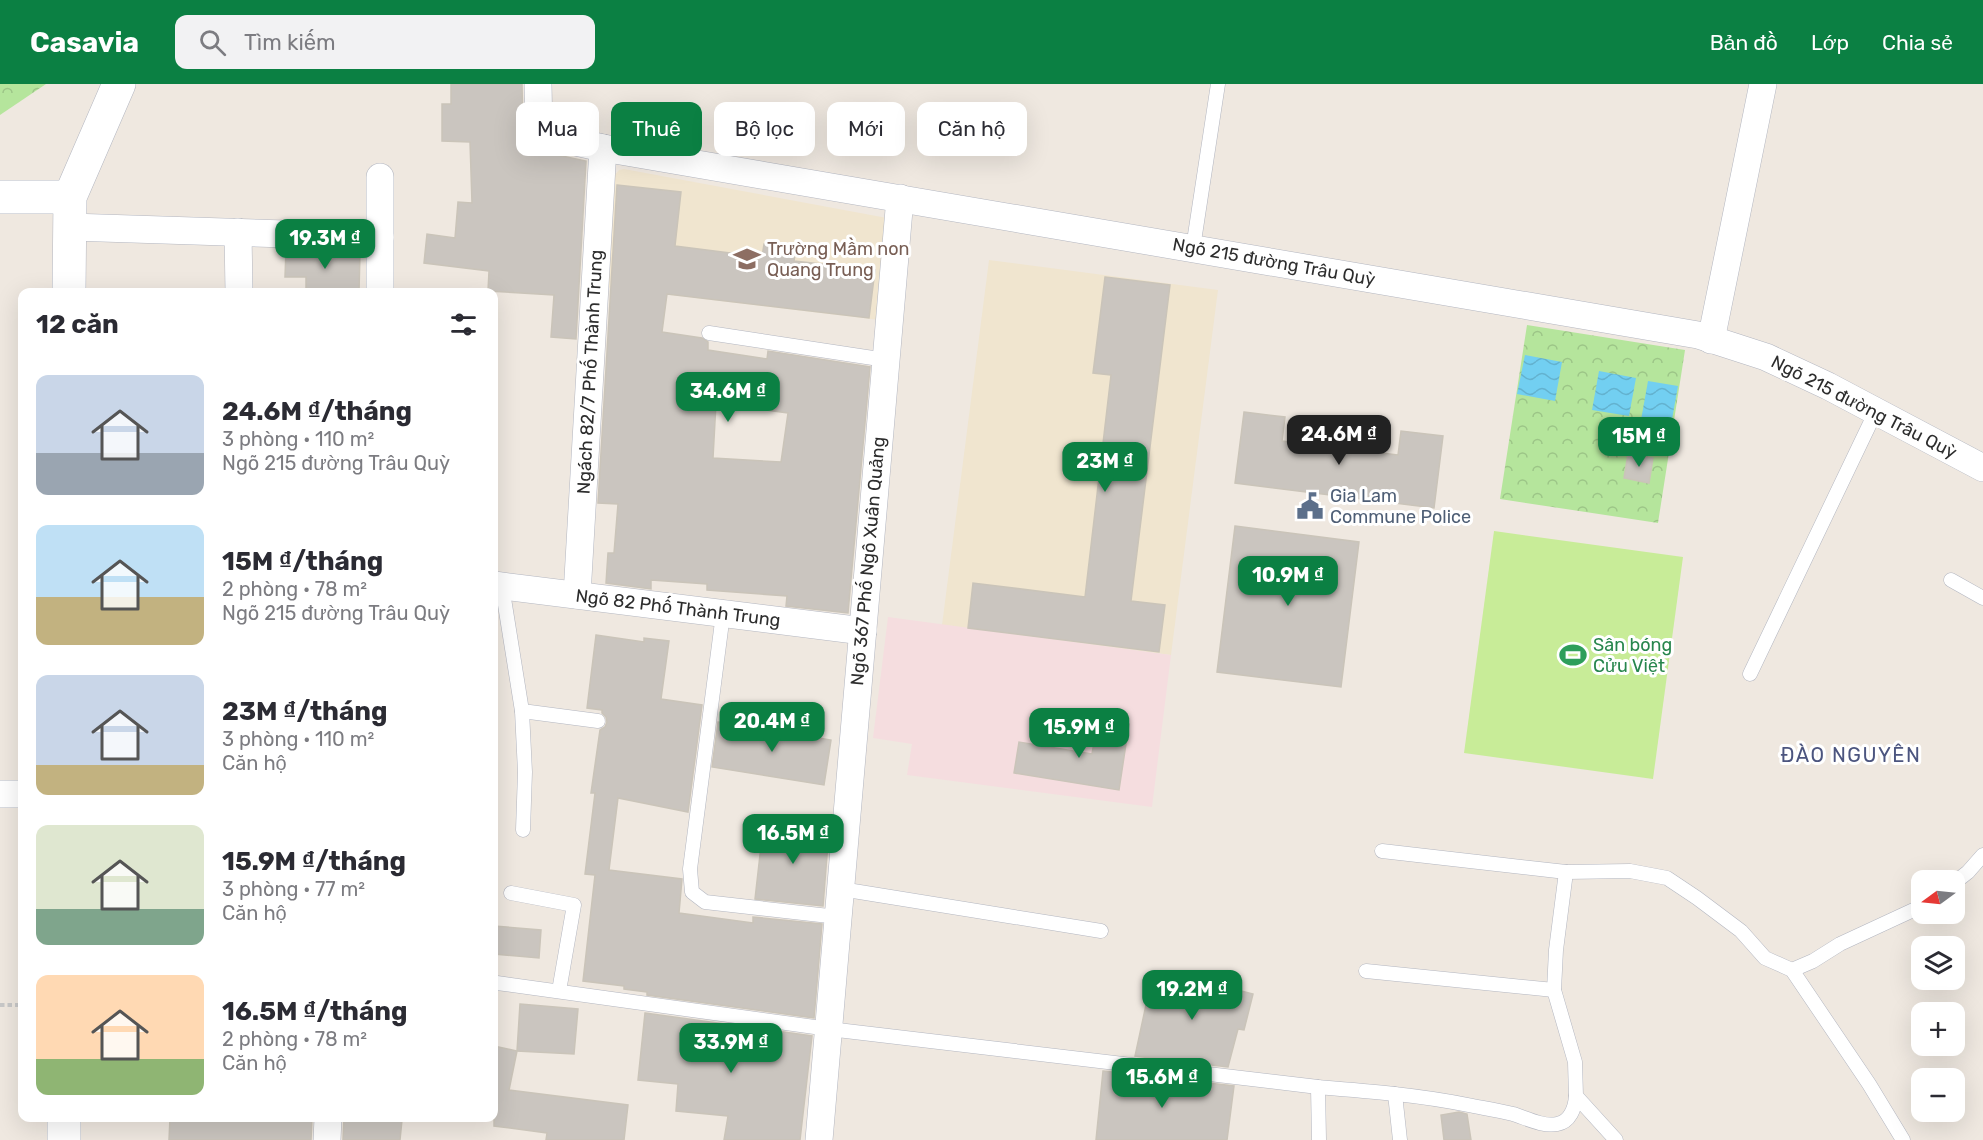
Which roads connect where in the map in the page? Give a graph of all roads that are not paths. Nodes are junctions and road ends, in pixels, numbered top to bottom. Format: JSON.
{"nodes":[{"id":1,"x":119,"y":84,"type":"edge"},
{"id":2,"x":538,"y":84,"type":"edge"},
{"id":3,"x":1218,"y":84,"type":"edge"},
{"id":4,"x":1763,"y":84,"type":"edge"},
{"id":5,"x":603,"y":148,"type":"junction"},
{"id":6,"x":380,"y":177,"type":"dead end"},
{"id":7,"x":0,"y":197,"type":"edge"},
{"id":8,"x":900,"y":198,"type":"junction"},
{"id":9,"x":70,"y":212,"type":"junction"},
{"id":10,"x":238,"y":232,"type":"junction"},
{"id":11,"x":380,"y":237,"type":"junction"},
{"id":12,"x":1193,"y":248,"type":"junction"},
{"id":13,"x":69,"y":288,"type":"edge"},
{"id":14,"x":239,"y":288,"type":"edge"},
{"id":15,"x":380,"y":288,"type":"edge"},
{"id":16,"x":709,"y":333,"type":"dead end"},
{"id":17,"x":1711,"y":339,"type":"junction"},
{"id":18,"x":886,"y":360,"type":"junction"},
{"id":19,"x":1876,"y":411,"type":"junction"},
{"id":20,"x":1983,"y":468,"type":"edge"},
{"id":21,"x":1951,"y":580,"type":"dead end"},
{"id":22,"x":498,"y":586,"type":"edge"},
{"id":23,"x":577,"y":595,"type":"junction"},
{"id":24,"x":1983,"y":598,"type":"edge"},
{"id":25,"x":723,"y":614,"type":"junction"},
{"id":26,"x":863,"y":631,"type":"junction"},
{"id":27,"x":1750,"y":674,"type":"dead end"},
{"id":28,"x":522,"y":711,"type":"junction"},
{"id":29,"x":598,"y":721,"type":"dead end"},
{"id":30,"x":0,"y":794,"type":"edge"},
{"id":31,"x":18,"y":794,"type":"edge"},
{"id":32,"x":523,"y":831,"type":"dead end"},
{"id":33,"x":1382,"y":851,"type":"dead end"},
{"id":34,"x":1983,"y":855,"type":"edge"},
{"id":35,"x":1566,"y":873,"type":"junction"},
{"id":36,"x":1965,"y":874,"type":"edge"},
{"id":37,"x":841,"y":889,"type":"junction"},
{"id":38,"x":511,"y":893,"type":"dead end"},
{"id":39,"x":1911,"y":911,"type":"edge"},
{"id":40,"x":838,"y":917,"type":"junction"},
{"id":41,"x":1101,"y":931,"type":"dead end"},
{"id":42,"x":1792,"y":970,"type":"junction"},
{"id":43,"x":1366,"y":971,"type":"dead end"},
{"id":44,"x":498,"y":983,"type":"edge"},
{"id":45,"x":1554,"y":990,"type":"junction"},
{"id":46,"x":559,"y":991,"type":"junction"},
{"id":47,"x":829,"y":1029,"type":"junction"},
{"id":48,"x":1318,"y":1087,"type":"junction"},
{"id":49,"x":1395,"y":1094,"type":"junction"},
{"id":50,"x":1576,"y":1096,"type":"junction"},
{"id":51,"x":64,"y":1122,"type":"edge"},
{"id":52,"x":328,"y":1122,"type":"edge"},
{"id":53,"x":1550,"y":1125,"type":"junction"},
{"id":54,"x":64,"y":1140,"type":"edge"},
{"id":55,"x":327,"y":1140,"type":"edge"},
{"id":56,"x":819,"y":1140,"type":"edge"},
{"id":57,"x":1319,"y":1140,"type":"edge"},
{"id":58,"x":1400,"y":1140,"type":"edge"},
{"id":59,"x":1548,"y":1140,"type":"edge"},
{"id":60,"x":1616,"y":1140,"type":"edge"},
{"id":61,"x":1903,"y":1140,"type":"edge"}],
"edges":[{"from":1,"to":9,"type":"main road"},
{"from":2,"to":5,"type":"street","name":"Ngõ 215 đường Trâu Quỳ"},
{"from":3,"to":12,"type":"lane"},
{"from":4,"to":17,"type":"street"},
{"from":5,"to":8,"type":"street","name":"Ngõ 215 đường Trâu Quỳ"},
{"from":5,"to":23,"type":"street","name":"Ngách 82/7 Phố Thành Trung"},
{"from":6,"to":11,"type":"street"},
{"from":7,"to":9,"type":"main road"},
{"from":8,"to":12,"type":"street","name":"Ngõ 215 đường Trâu Quỳ"},
{"from":8,"to":18,"type":"street","name":"Ngõ 367 Phố Ngô Xuân Quảng"},
{"from":9,"to":10,"type":"street"},
{"from":9,"to":13,"type":"main road"},
{"from":10,"to":11,"type":"street"},
{"from":10,"to":14,"type":"street"},
{"from":11,"to":15,"type":"street"},
{"from":12,"to":17,"type":"street","name":"Ngõ 215 đường Trâu Quỳ"},
{"from":16,"to":18,"type":"lane"},
{"from":17,"to":19,"type":"street","name":"Ngõ 215 đường Trâu Quỳ"},
{"from":18,"to":26,"type":"street","name":"Ngõ 367 Phố Ngô Xuân Quảng"},
{"from":19,"to":20,"type":"street","name":"Ngõ 215 đường Trâu Quỳ"},
{"from":19,"to":27,"type":"lane"},
{"from":21,"to":24,"type":"lane"},
{"from":22,"to":23,"type":"street","name":"Ngõ 82 Phố Thành Trung"},
{"from":22,"to":28,"type":"lane"},
{"from":23,"to":25,"type":"street","name":"Ngõ 82 Phố Thành Trung"},
{"from":25,"to":26,"type":"street","name":"Ngõ 82 Phố Thành Trung"},
{"from":25,"to":40,"type":"lane"},
{"from":26,"to":37,"type":"street","name":"Ngõ 367 Phố Ngô Xuân Quảng"},
{"from":28,"to":29,"type":"lane"},
{"from":28,"to":32,"type":"lane"},
{"from":30,"to":31,"type":"street"},
{"from":33,"to":35,"type":"lane"},
{"from":34,"to":36,"type":"lane"},
{"from":35,"to":42,"type":"lane"},
{"from":35,"to":45,"type":"lane"},
{"from":37,"to":40,"type":"street","name":"Ngõ 367 Phố Ngô Xuân Quảng"},
{"from":37,"to":41,"type":"lane"},
{"from":38,"to":46,"type":"lane"},
{"from":39,"to":42,"type":"lane"},
{"from":40,"to":47,"type":"street","name":"Ngõ 367 Phố Ngô Xuân Quảng"},
{"from":42,"to":61,"type":"lane"},
{"from":43,"to":45,"type":"lane"},
{"from":44,"to":46,"type":"lane"},
{"from":45,"to":50,"type":"lane"},
{"from":46,"to":47,"type":"lane"},
{"from":47,"to":48,"type":"lane"},
{"from":47,"to":56,"type":"street","name":"Ngõ 367 Phố Ngô Xuân Quảng"},
{"from":48,"to":49,"type":"lane"},
{"from":48,"to":57,"type":"lane"},
{"from":49,"to":53,"type":"lane"},
{"from":49,"to":58,"type":"lane"},
{"from":50,"to":53,"type":"lane"},
{"from":50,"to":60,"type":"lane"},
{"from":51,"to":54,"type":"main road"},
{"from":52,"to":55,"type":"street"},
{"from":53,"to":59,"type":"lane"}]}
